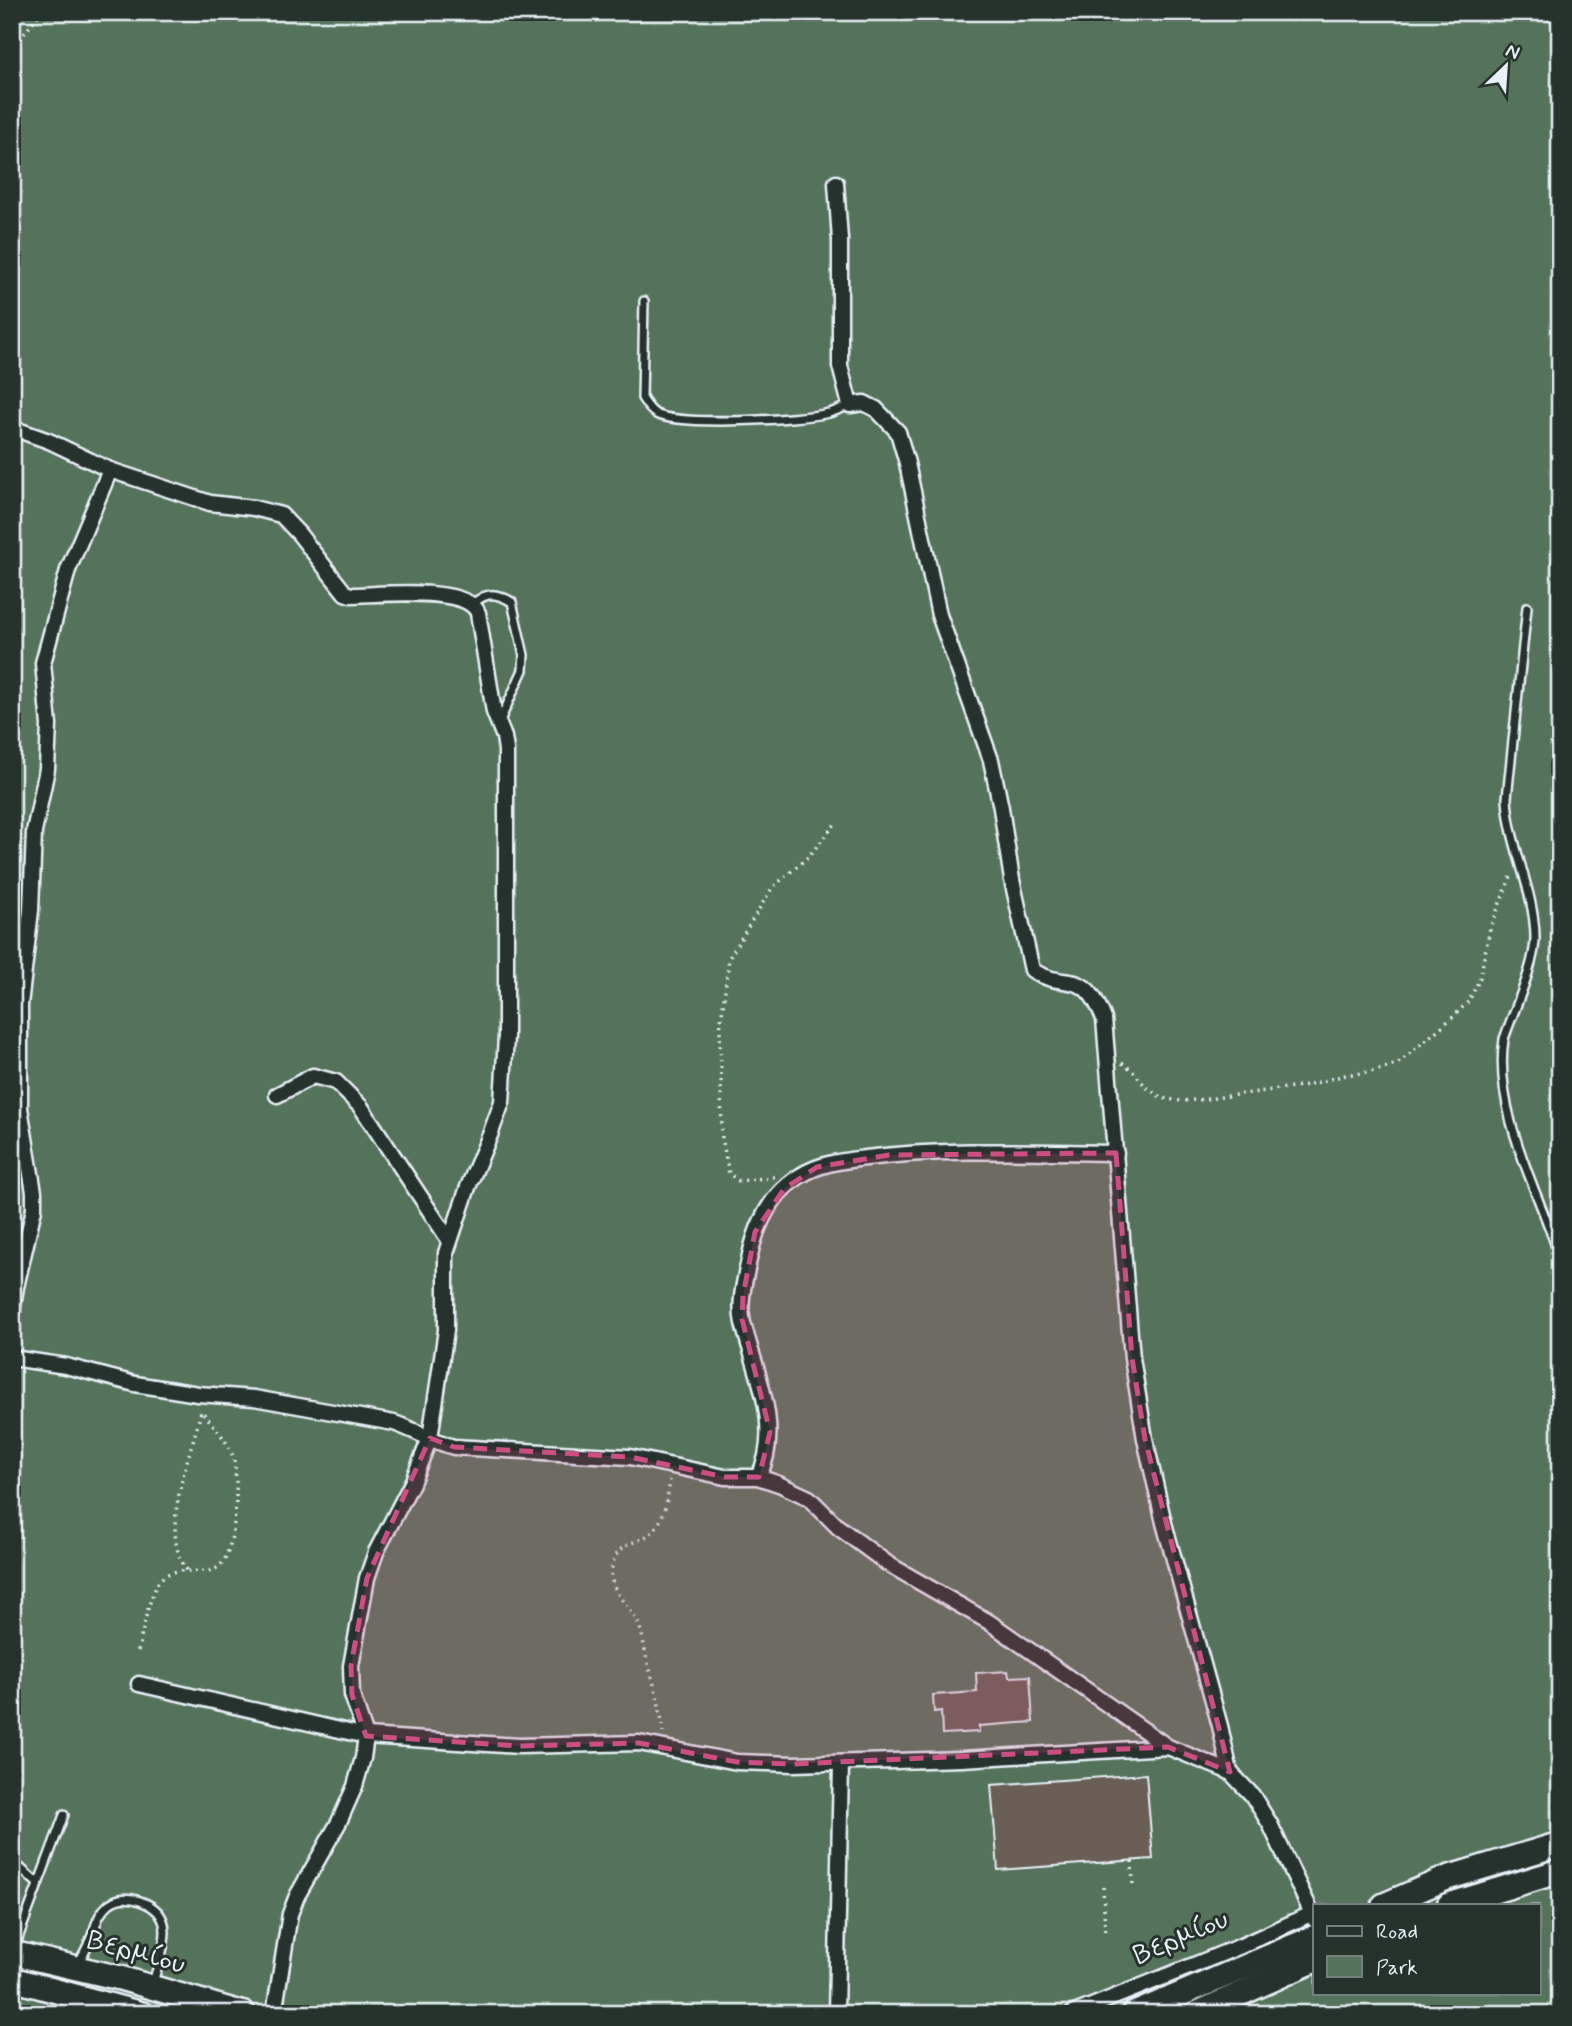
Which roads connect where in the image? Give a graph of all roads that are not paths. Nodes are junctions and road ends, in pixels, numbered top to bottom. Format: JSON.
{"nodes":[{"id":1,"x":836,"y":183,"type":"dead end"},
{"id":2,"x":644,"y":301,"type":"dead end"},
{"id":3,"x":850,"y":405,"type":"junction"},
{"id":4,"x":12,"y":428,"type":"edge"},
{"id":5,"x":110,"y":470,"type":"junction"},
{"id":6,"x":473,"y":604,"type":"junction"},
{"id":7,"x":1527,"y":607,"type":"dead end"},
{"id":8,"x":499,"y":723,"type":"junction"},
{"id":9,"x":277,"y":1095,"type":"dead end"},
{"id":10,"x":1116,"y":1153,"type":"junction"},
{"id":11,"x":449,"y":1240,"type":"junction"},
{"id":12,"x":1560,"y":1258,"type":"edge"},
{"id":13,"x":12,"y":1312,"type":"edge"},
{"id":14,"x":12,"y":1358,"type":"edge"},
{"id":15,"x":429,"y":1438,"type":"junction"},
{"id":16,"x":758,"y":1477,"type":"junction"},
{"id":17,"x":139,"y":1684,"type":"dead end"},
{"id":18,"x":366,"y":1736,"type":"junction"},
{"id":19,"x":1168,"y":1746,"type":"junction"},
{"id":20,"x":841,"y":1764,"type":"junction"},
{"id":21,"x":1230,"y":1772,"type":"junction"},
{"id":22,"x":64,"y":1815,"type":"dead end"},
{"id":23,"x":1560,"y":1844,"type":"edge"},
{"id":24,"x":12,"y":1857,"type":"edge"},
{"id":25,"x":1560,"y":1871,"type":"edge"},
{"id":26,"x":38,"y":1884,"type":"junction"},
{"id":27,"x":1386,"y":1904,"type":"edge"},
{"id":28,"x":1452,"y":1904,"type":"edge"},
{"id":29,"x":1313,"y":1917,"type":"edge"},
{"id":30,"x":1313,"y":1938,"type":"edge"},
{"id":31,"x":13,"y":1953,"type":"edge"},
{"id":32,"x":1313,"y":1961,"type":"edge"},
{"id":33,"x":76,"y":1967,"type":"junction"},
{"id":34,"x":12,"y":1979,"type":"edge"},
{"id":35,"x":152,"y":1987,"type":"junction"},
{"id":36,"x":142,"y":2014,"type":"edge"},
{"id":37,"x":244,"y":2014,"type":"edge"},
{"id":38,"x":274,"y":2014,"type":"edge"},
{"id":39,"x":836,"y":2014,"type":"edge"},
{"id":40,"x":1072,"y":2014,"type":"edge"},
{"id":41,"x":1134,"y":2014,"type":"edge"},
{"id":42,"x":1196,"y":2014,"type":"edge"}],
"edges":[{"from":1,"to":3,"type":"street"},
{"from":2,"to":3,"type":"lane"},
{"from":3,"to":10,"type":"street"},
{"from":4,"to":5,"type":"street"},
{"from":5,"to":6,"type":"street"},
{"from":5,"to":13,"type":"street"},
{"from":6,"to":8,"type":"street"},
{"from":6,"to":8,"type":"lane"},
{"from":7,"to":12,"type":"lane"},
{"from":8,"to":11,"type":"street"},
{"from":9,"to":11,"type":"street"},
{"from":10,"to":16,"type":"street"},
{"from":10,"to":21,"type":"street"},
{"from":11,"to":15,"type":"street"},
{"from":14,"to":15,"type":"street"},
{"from":15,"to":16,"type":"street"},
{"from":15,"to":18,"type":"street"},
{"from":16,"to":19,"type":"street"},
{"from":17,"to":18,"type":"street"},
{"from":18,"to":20,"type":"street"},
{"from":18,"to":38,"type":"street"},
{"from":19,"to":20,"type":"street"},
{"from":19,"to":21,"type":"street"},
{"from":20,"to":39,"type":"street"},
{"from":21,"to":29,"type":"street"},
{"from":22,"to":26,"type":"lane"},
{"from":23,"to":27,"type":"main road"},
{"from":24,"to":26,"type":"lane"},
{"from":25,"to":28,"type":"main road"},
{"from":26,"to":31,"type":"lane"},
{"from":29,"to":40,"type":"street","name":"Βερμίου"},
{"from":30,"to":41,"type":"main road","name":"Βερμίου"},
{"from":31,"to":33,"type":"main road","name":"Βερμίου"},
{"from":32,"to":42,"type":"main road"},
{"from":33,"to":35,"type":"main road","name":"Βερμίου"},
{"from":33,"to":35,"type":"lane"},
{"from":34,"to":36,"type":"main road","name":"Βερμίου"},
{"from":35,"to":37,"type":"main road","name":"Βερμίου"}]}
